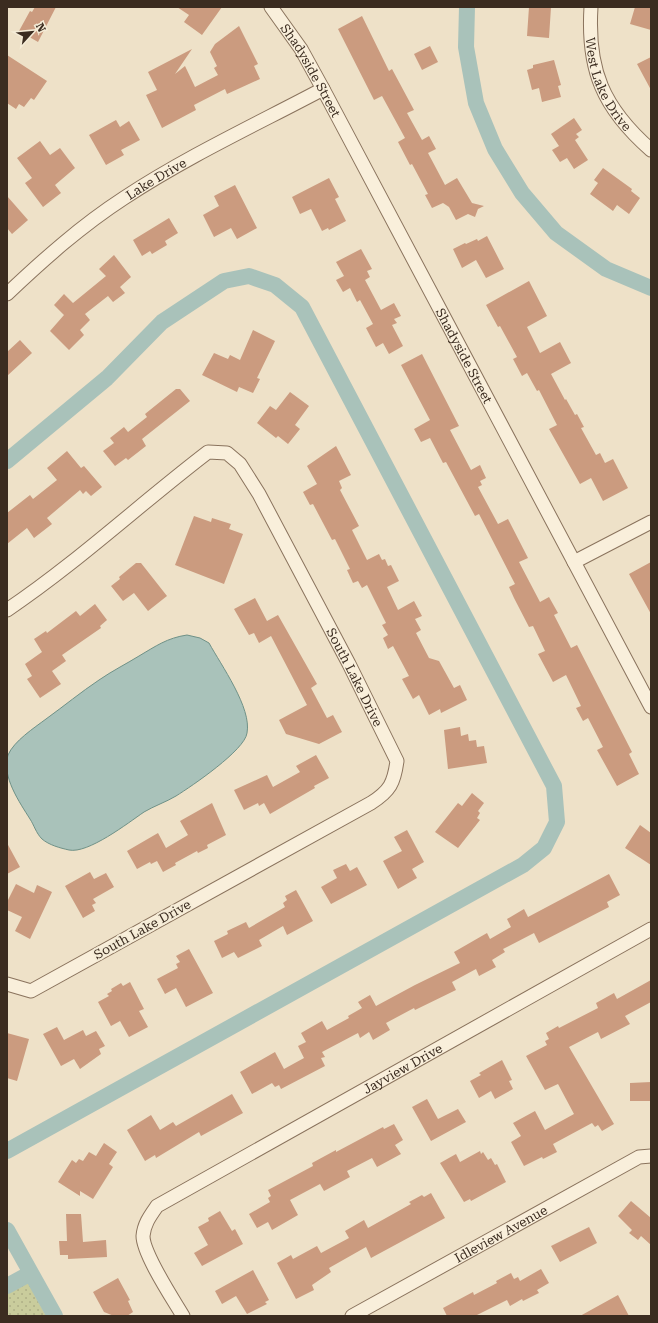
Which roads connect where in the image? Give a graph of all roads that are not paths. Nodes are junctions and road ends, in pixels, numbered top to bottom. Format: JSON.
{"nodes":[{"id":1,"x":271,"y":7,"type":"edge"},
{"id":2,"x":591,"y":7,"type":"edge"},
{"id":3,"x":323,"y":89,"type":"junction"},
{"id":4,"x":651,"y":150,"type":"edge"},
{"id":5,"x":7,"y":294,"type":"edge"},
{"id":6,"x":651,"y":522,"type":"edge"},
{"id":7,"x":574,"y":562,"type":"junction"},
{"id":8,"x":7,"y":610,"type":"edge"},
{"id":9,"x":651,"y":707,"type":"edge"},
{"id":10,"x":651,"y":929,"type":"edge"},
{"id":11,"x":7,"y":984,"type":"edge"},
{"id":12,"x":651,"y":1156,"type":"edge"},
{"id":13,"x":183,"y":1316,"type":"edge"},
{"id":14,"x":352,"y":1316,"type":"edge"}],
"edges":[{"from":1,"to":3,"type":"street","name":"Shadyside Street"},
{"from":2,"to":4,"type":"street","name":"West Lake Drive"},
{"from":3,"to":5,"type":"street","name":"Lake Drive"},
{"from":3,"to":7,"type":"street","name":"Shadyside Street"},
{"from":6,"to":7,"type":"street"},
{"from":7,"to":9,"type":"street","name":"Shadyside Street"},
{"from":8,"to":11,"type":"street","name":"South Lake Drive"},
{"from":10,"to":13,"type":"street","name":"Jayview Drive"},
{"from":12,"to":14,"type":"street","name":"Idleview Avenue"}]}
